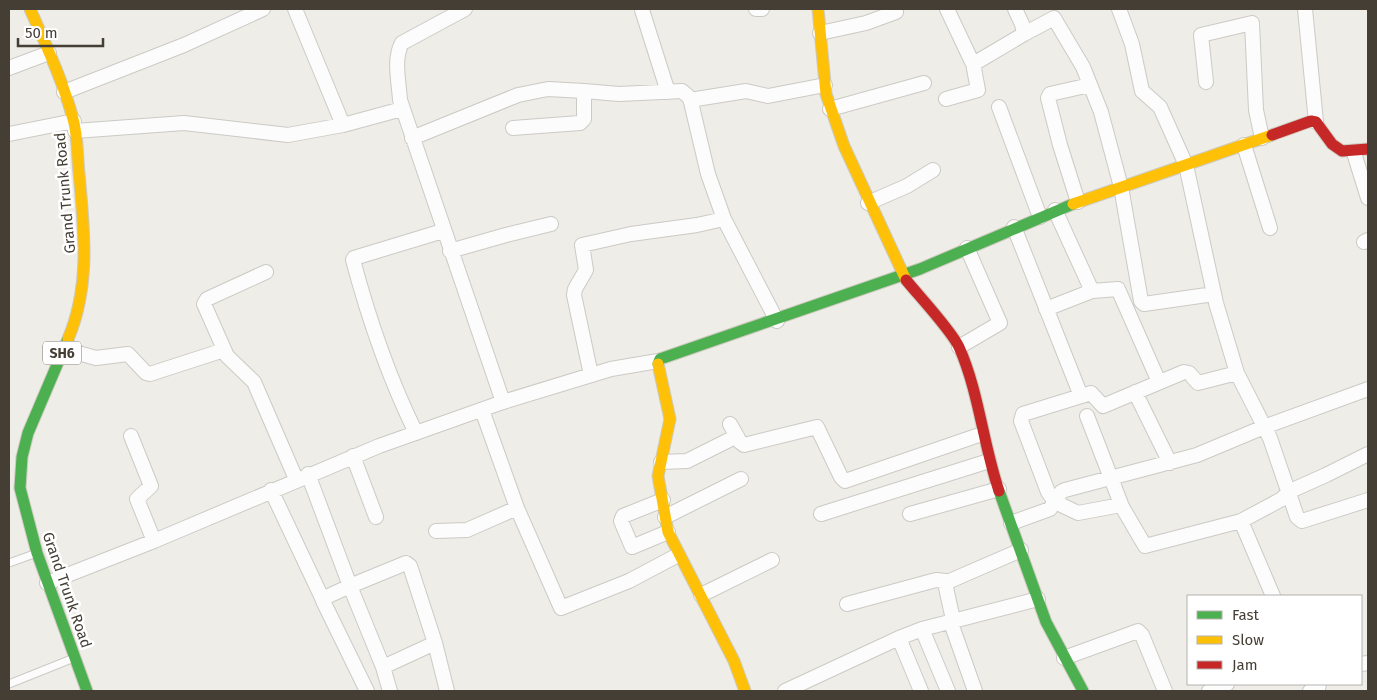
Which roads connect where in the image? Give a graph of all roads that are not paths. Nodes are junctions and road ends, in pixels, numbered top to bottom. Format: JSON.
{"nodes":[{"id":1,"x":30,"y":9,"type":"edge"},
{"id":2,"x":263,"y":9,"type":"edge"},
{"id":3,"x":295,"y":9,"type":"edge"},
{"id":4,"x":465,"y":9,"type":"edge"},
{"id":5,"x":756,"y":9,"type":"edge"},
{"id":6,"x":762,"y":9,"type":"edge"},
{"id":7,"x":818,"y":9,"type":"edge"},
{"id":8,"x":947,"y":9,"type":"edge"},
{"id":9,"x":1015,"y":9,"type":"edge"},
{"id":10,"x":1119,"y":9,"type":"edge"},
{"id":11,"x":1306,"y":9,"type":"edge"},
{"id":12,"x":642,"y":10,"type":"edge"},
{"id":13,"x":896,"y":12,"type":"dead end"},
{"id":14,"x":243,"y":13,"type":"edge"},
{"id":15,"x":820,"y":33,"type":"junction"},
{"id":16,"x":1024,"y":34,"type":"junction"},
{"id":17,"x":49,"y":53,"type":"junction"},
{"id":18,"x":974,"y":63,"type":"junction"},
{"id":19,"x":9,"y":68,"type":"edge"},
{"id":20,"x":1206,"y":82,"type":"dead end"},
{"id":21,"x":924,"y":83,"type":"dead end"},
{"id":22,"x":825,"y":85,"type":"junction"},
{"id":23,"x":1090,"y":85,"type":"junction"},
{"id":24,"x":584,"y":91,"type":"junction"},
{"id":25,"x":64,"y":92,"type":"junction"},
{"id":26,"x":668,"y":92,"type":"junction"},
{"id":27,"x":946,"y":99,"type":"dead end"},
{"id":28,"x":690,"y":100,"type":"junction"},
{"id":29,"x":999,"y":107,"type":"dead end"},
{"id":30,"x":830,"y":108,"type":"junction"},
{"id":31,"x":402,"y":109,"type":"junction"},
{"id":32,"x":1316,"y":122,"type":"junction"},
{"id":33,"x":342,"y":125,"type":"junction"},
{"id":34,"x":74,"y":126,"type":"junction"},
{"id":35,"x":514,"y":128,"type":"dead end"},
{"id":36,"x":9,"y":134,"type":"edge"},
{"id":37,"x":412,"y":138,"type":"junction"},
{"id":38,"x":1262,"y":138,"type":"junction"},
{"id":39,"x":1244,"y":144,"type":"junction"},
{"id":40,"x":1368,"y":149,"type":"edge"},
{"id":41,"x":1354,"y":153,"type":"junction"},
{"id":42,"x":1186,"y":165,"type":"junction"},
{"id":43,"x":933,"y":170,"type":"dead end"},
{"id":44,"x":1121,"y":187,"type":"junction"},
{"id":45,"x":1368,"y":198,"type":"edge"},
{"id":46,"x":1078,"y":202,"type":"junction"},
{"id":47,"x":868,"y":203,"type":"junction"},
{"id":48,"x":1055,"y":210,"type":"junction"},
{"id":49,"x":1040,"y":217,"type":"junction"},
{"id":50,"x":724,"y":218,"type":"junction"},
{"id":51,"x":551,"y":224,"type":"dead end"},
{"id":52,"x":1014,"y":228,"type":"junction"},
{"id":53,"x":1270,"y":228,"type":"dead end"},
{"id":54,"x":443,"y":231,"type":"junction"},
{"id":55,"x":967,"y":248,"type":"junction"},
{"id":56,"x":450,"y":251,"type":"junction"},
{"id":57,"x":266,"y":272,"type":"dead end"},
{"id":58,"x":902,"y":275,"type":"junction"},
{"id":59,"x":1092,"y":291,"type":"junction"},
{"id":60,"x":1214,"y":294,"type":"junction"},
{"id":61,"x":1046,"y":309,"type":"junction"},
{"id":62,"x":777,"y":321,"type":"junction"},
{"id":63,"x":959,"y":347,"type":"junction"},
{"id":64,"x":64,"y":349,"type":"junction"},
{"id":65,"x":224,"y":350,"type":"junction"},
{"id":66,"x":658,"y":361,"type":"junction"},
{"id":67,"x":1237,"y":373,"type":"junction"},
{"id":68,"x":591,"y":375,"type":"junction"},
{"id":69,"x":1159,"y":382,"type":"junction"},
{"id":70,"x":1368,"y":389,"type":"edge"},
{"id":71,"x":1135,"y":392,"type":"junction"},
{"id":72,"x":1081,"y":396,"type":"junction"},
{"id":73,"x":503,"y":402,"type":"junction"},
{"id":74,"x":482,"y":410,"type":"junction"},
{"id":75,"x":1087,"y":416,"type":"dead end"},
{"id":76,"x":1264,"y":427,"type":"junction"},
{"id":77,"x":416,"y":433,"type":"junction"},
{"id":78,"x":982,"y":434,"type":"junction"},
{"id":79,"x":131,"y":436,"type":"dead end"},
{"id":80,"x":1368,"y":454,"type":"edge"},
{"id":81,"x":353,"y":456,"type":"junction"},
{"id":82,"x":990,"y":461,"type":"junction"},
{"id":83,"x":661,"y":462,"type":"junction"},
{"id":84,"x":1170,"y":463,"type":"junction"},
{"id":85,"x":302,"y":477,"type":"junction"},
{"id":86,"x":1112,"y":478,"type":"junction"},
{"id":87,"x":741,"y":479,"type":"dead end"},
{"id":88,"x":1000,"y":489,"type":"junction"},
{"id":89,"x":271,"y":490,"type":"junction"},
{"id":90,"x":1288,"y":492,"type":"junction"},
{"id":91,"x":662,"y":500,"type":"junction"},
{"id":92,"x":1368,"y":500,"type":"edge"},
{"id":93,"x":1055,"y":502,"type":"junction"},
{"id":94,"x":1121,"y":504,"type":"junction"},
{"id":95,"x":517,"y":508,"type":"junction"},
{"id":96,"x":821,"y":514,"type":"dead end"},
{"id":97,"x":910,"y":514,"type":"dead end"},
{"id":98,"x":376,"y":517,"type":"dead end"},
{"id":99,"x":665,"y":517,"type":"junction"},
{"id":100,"x":1241,"y":521,"type":"junction"},
{"id":101,"x":1012,"y":523,"type":"junction"},
{"id":102,"x":436,"y":531,"type":"dead end"},
{"id":103,"x":668,"y":532,"type":"junction"},
{"id":104,"x":154,"y":540,"type":"junction"},
{"id":105,"x":1021,"y":550,"type":"junction"},
{"id":106,"x":37,"y":553,"type":"junction"},
{"id":107,"x":678,"y":555,"type":"junction"},
{"id":108,"x":772,"y":560,"type":"dead end"},
{"id":109,"x":9,"y":564,"type":"edge"},
{"id":110,"x":946,"y":581,"type":"junction"},
{"id":111,"x":47,"y":583,"type":"junction"},
{"id":112,"x":350,"y":586,"type":"junction"},
{"id":113,"x":701,"y":595,"type":"junction"},
{"id":114,"x":1273,"y":595,"type":"edge"},
{"id":115,"x":1038,"y":599,"type":"junction"},
{"id":116,"x":322,"y":600,"type":"junction"},
{"id":117,"x":847,"y":604,"type":"dead end"},
{"id":118,"x":951,"y":622,"type":"junction"},
{"id":119,"x":922,"y":630,"type":"junction"},
{"id":120,"x":898,"y":638,"type":"junction"},
{"id":121,"x":435,"y":643,"type":"junction"},
{"id":122,"x":74,"y":658,"type":"junction"},
{"id":123,"x":1064,"y":658,"type":"junction"},
{"id":124,"x":383,"y":667,"type":"junction"},
{"id":125,"x":9,"y":684,"type":"edge"},
{"id":126,"x":1224,"y":685,"type":"edge"},
{"id":127,"x":87,"y":691,"type":"edge"},
{"id":128,"x":367,"y":691,"type":"edge"},
{"id":129,"x":390,"y":691,"type":"edge"},
{"id":130,"x":447,"y":691,"type":"edge"},
{"id":131,"x":745,"y":691,"type":"edge"},
{"id":132,"x":785,"y":691,"type":"edge"},
{"id":133,"x":921,"y":691,"type":"edge"},
{"id":134,"x":948,"y":691,"type":"edge"},
{"id":135,"x":975,"y":691,"type":"edge"},
{"id":136,"x":1083,"y":691,"type":"edge"},
{"id":137,"x":1165,"y":691,"type":"edge"},
{"id":138,"x":1209,"y":691,"type":"edge"}],
"edges":[{"from":1,"to":17,"type":"street","name":"Grand Trunk Road","number":"SH6"},
{"from":2,"to":14,"type":"street"},
{"from":3,"to":33,"type":"street"},
{"from":4,"to":31,"type":"street"},
{"from":5,"to":6,"type":"street"},
{"from":7,"to":15,"type":"street"},
{"from":8,"to":18,"type":"street"},
{"from":9,"to":16,"type":"street"},
{"from":10,"to":42,"type":"street"},
{"from":11,"to":32,"type":"street"},
{"from":12,"to":26,"type":"street"},
{"from":13,"to":15,"type":"street"},
{"from":14,"to":25,"type":"street"},
{"from":15,"to":22,"type":"street"},
{"from":16,"to":18,"type":"street"},
{"from":16,"to":23,"type":"street"},
{"from":17,"to":19,"type":"street"},
{"from":17,"to":25,"type":"street","name":"Grand Trunk Road","number":"SH6"},
{"from":18,"to":27,"type":"street"},
{"from":20,"to":38,"type":"street"},
{"from":21,"to":30,"type":"street"},
{"from":22,"to":28,"type":"street"},
{"from":22,"to":30,"type":"street"},
{"from":23,"to":44,"type":"street"},
{"from":23,"to":46,"type":"street"},
{"from":24,"to":26,"type":"street"},
{"from":24,"to":35,"type":"street"},
{"from":24,"to":37,"type":"street"},
{"from":25,"to":34,"type":"street","name":"Grand Trunk Road","number":"SH6"},
{"from":26,"to":28,"type":"street"},
{"from":28,"to":50,"type":"street"},
{"from":29,"to":49,"type":"street"},
{"from":30,"to":47,"type":"street"},
{"from":31,"to":33,"type":"street"},
{"from":31,"to":37,"type":"street"},
{"from":32,"to":38,"type":"street"},
{"from":32,"to":41,"type":"street"},
{"from":33,"to":34,"type":"street"},
{"from":34,"to":36,"type":"street"},
{"from":34,"to":64,"type":"street","name":"Grand Trunk Road","number":"SH6"},
{"from":37,"to":54,"type":"street"},
{"from":38,"to":39,"type":"street"},
{"from":39,"to":42,"type":"street"},
{"from":39,"to":53,"type":"street"},
{"from":40,"to":41,"type":"street"},
{"from":41,"to":45,"type":"street"},
{"from":42,"to":44,"type":"street"},
{"from":42,"to":60,"type":"street"},
{"from":43,"to":47,"type":"street"},
{"from":44,"to":46,"type":"street"},
{"from":44,"to":60,"type":"street"},
{"from":46,"to":48,"type":"street"},
{"from":47,"to":58,"type":"street"},
{"from":48,"to":49,"type":"street"},
{"from":48,"to":59,"type":"street"},
{"from":49,"to":52,"type":"street"},
{"from":50,"to":62,"type":"street"},
{"from":50,"to":68,"type":"street"},
{"from":51,"to":56,"type":"street"},
{"from":52,"to":55,"type":"street"},
{"from":52,"to":61,"type":"street"},
{"from":54,"to":56,"type":"street"},
{"from":54,"to":77,"type":"street"},
{"from":55,"to":58,"type":"street"},
{"from":55,"to":63,"type":"street"},
{"from":56,"to":73,"type":"street"},
{"from":57,"to":65,"type":"street"},
{"from":58,"to":62,"type":"street"},
{"from":58,"to":63,"type":"street"},
{"from":59,"to":61,"type":"street"},
{"from":59,"to":69,"type":"street"},
{"from":60,"to":67,"type":"street"},
{"from":61,"to":72,"type":"street"},
{"from":62,"to":66,"type":"street"},
{"from":63,"to":78,"type":"street"},
{"from":64,"to":65,"type":"street"},
{"from":64,"to":106,"type":"street","name":"Grand Trunk Road","number":"SH6"},
{"from":65,"to":85,"type":"street"},
{"from":66,"to":68,"type":"street"},
{"from":66,"to":83,"type":"street"},
{"from":67,"to":69,"type":"street"},
{"from":67,"to":76,"type":"street"},
{"from":68,"to":73,"type":"street"},
{"from":69,"to":71,"type":"street"},
{"from":70,"to":76,"type":"street"},
{"from":71,"to":72,"type":"street"},
{"from":71,"to":84,"type":"street"},
{"from":72,"to":93,"type":"street"},
{"from":73,"to":74,"type":"street"},
{"from":74,"to":77,"type":"street"},
{"from":74,"to":95,"type":"street"},
{"from":75,"to":86,"type":"street"},
{"from":76,"to":84,"type":"street"},
{"from":76,"to":90,"type":"street"},
{"from":77,"to":81,"type":"street"},
{"from":78,"to":82,"type":"street"},
{"from":78,"to":83,"type":"street"},
{"from":79,"to":104,"type":"street"},
{"from":80,"to":90,"type":"street"},
{"from":81,"to":85,"type":"street"},
{"from":81,"to":98,"type":"street"},
{"from":82,"to":88,"type":"street"},
{"from":82,"to":96,"type":"street"},
{"from":83,"to":91,"type":"street"},
{"from":84,"to":86,"type":"street"},
{"from":85,"to":89,"type":"street"},
{"from":85,"to":112,"type":"street"},
{"from":86,"to":93,"type":"street"},
{"from":86,"to":94,"type":"street"},
{"from":87,"to":99,"type":"street"},
{"from":88,"to":97,"type":"street"},
{"from":88,"to":101,"type":"street"},
{"from":89,"to":104,"type":"street"},
{"from":89,"to":116,"type":"street"},
{"from":90,"to":92,"type":"street"},
{"from":90,"to":100,"type":"street"},
{"from":91,"to":99,"type":"street"},
{"from":91,"to":103,"type":"street"},
{"from":93,"to":94,"type":"street"},
{"from":93,"to":101,"type":"street"},
{"from":94,"to":100,"type":"street"},
{"from":95,"to":102,"type":"street"},
{"from":95,"to":107,"type":"street"},
{"from":99,"to":103,"type":"street"},
{"from":100,"to":114,"type":"street"},
{"from":101,"to":105,"type":"street"},
{"from":103,"to":107,"type":"street"},
{"from":104,"to":111,"type":"street"},
{"from":105,"to":110,"type":"street"},
{"from":105,"to":115,"type":"street"},
{"from":106,"to":109,"type":"lane"},
{"from":106,"to":111,"type":"street","name":"Grand Trunk Road","number":"SH6"},
{"from":107,"to":113,"type":"street"},
{"from":108,"to":113,"type":"street"},
{"from":110,"to":117,"type":"street"},
{"from":110,"to":118,"type":"street"},
{"from":111,"to":122,"type":"street","name":"Grand Trunk Road","number":"SH6"},
{"from":112,"to":116,"type":"street"},
{"from":112,"to":121,"type":"street"},
{"from":112,"to":124,"type":"street"},
{"from":113,"to":131,"type":"street"},
{"from":115,"to":118,"type":"street"},
{"from":115,"to":123,"type":"street"},
{"from":116,"to":128,"type":"street"},
{"from":118,"to":119,"type":"street"},
{"from":118,"to":135,"type":"street"},
{"from":119,"to":120,"type":"street"},
{"from":119,"to":134,"type":"street"},
{"from":120,"to":132,"type":"street"},
{"from":120,"to":133,"type":"street"},
{"from":121,"to":124,"type":"street"},
{"from":121,"to":130,"type":"street"},
{"from":122,"to":125,"type":"lane"},
{"from":122,"to":127,"type":"street","name":"Grand Trunk Road","number":"SH6"},
{"from":123,"to":136,"type":"street"},
{"from":123,"to":137,"type":"street"},
{"from":124,"to":129,"type":"street"},
{"from":126,"to":138,"type":"street"}]}
